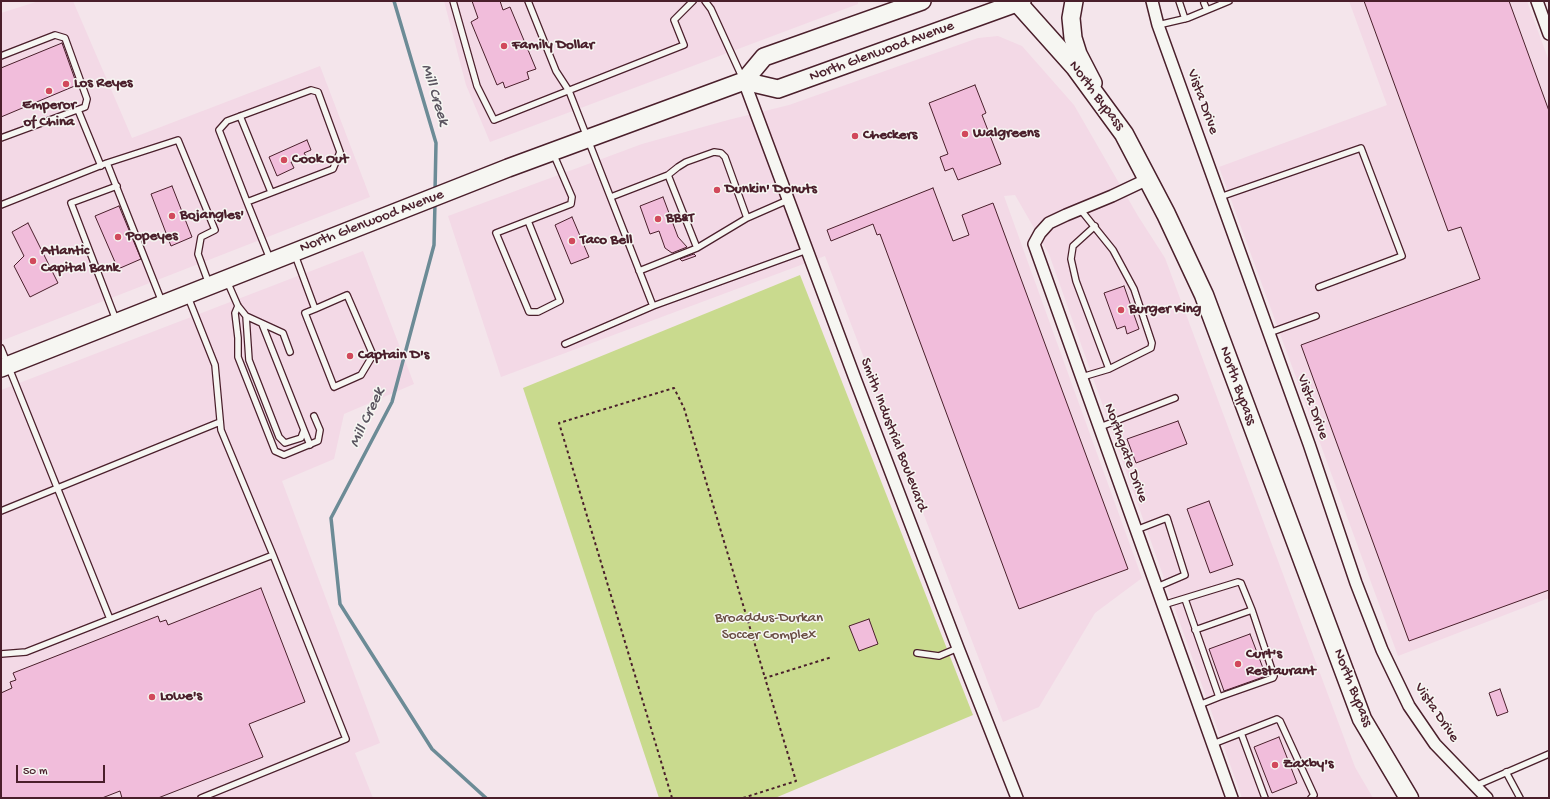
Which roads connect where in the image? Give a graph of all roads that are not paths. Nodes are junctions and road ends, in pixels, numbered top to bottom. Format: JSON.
{"nodes":[{"id":1,"x":453,"y":1,"type":"edge"},
{"id":2,"x":528,"y":1,"type":"edge"},
{"id":3,"x":693,"y":1,"type":"edge"},
{"id":4,"x":705,"y":1,"type":"edge"},
{"id":5,"x":922,"y":1,"type":"edge"},
{"id":6,"x":1074,"y":1,"type":"edge"},
{"id":7,"x":1152,"y":1,"type":"edge"},
{"id":8,"x":1179,"y":1,"type":"edge"},
{"id":9,"x":1229,"y":1,"type":"edge"},
{"id":10,"x":1537,"y":1,"type":"edge"},
{"id":11,"x":1018,"y":2,"type":"edge"},
{"id":12,"x":1204,"y":3,"type":"dead end"},
{"id":13,"x":1218,"y":3,"type":"edge"},
{"id":14,"x":908,"y":4,"type":"edge"},
{"id":15,"x":1206,"y":10,"type":"junction"},
{"id":16,"x":1185,"y":19,"type":"junction"},
{"id":17,"x":1158,"y":25,"type":"junction"},
{"id":18,"x":1549,"y":34,"type":"edge"},
{"id":19,"x":1,"y":56,"type":"edge"},
{"id":20,"x":744,"y":81,"type":"junction"},
{"id":21,"x":569,"y":91,"type":"junction"},
{"id":22,"x":78,"y":110,"type":"junction"},
{"id":23,"x":1108,"y":112,"type":"junction"},
{"id":24,"x":240,"y":116,"type":"junction"},
{"id":25,"x":1,"y":138,"type":"edge"},
{"id":26,"x":588,"y":138,"type":"junction"},
{"id":27,"x":552,"y":151,"type":"junction"},
{"id":28,"x":107,"y":163,"type":"junction"},
{"id":29,"x":101,"y":166,"type":"junction"},
{"id":30,"x":668,"y":175,"type":"junction"},
{"id":31,"x":1148,"y":179,"type":"junction"},
{"id":32,"x":117,"y":186,"type":"junction"},
{"id":33,"x":271,"y":192,"type":"junction"},
{"id":34,"x":1220,"y":196,"type":"junction"},
{"id":35,"x":611,"y":197,"type":"junction"},
{"id":36,"x":788,"y":200,"type":"junction"},
{"id":37,"x":247,"y":202,"type":"junction"},
{"id":38,"x":1,"y":205,"type":"edge"},
{"id":39,"x":1080,"y":209,"type":"junction"},
{"id":40,"x":747,"y":218,"type":"junction"},
{"id":41,"x":528,"y":221,"type":"junction"},
{"id":42,"x":1095,"y":226,"type":"junction"},
{"id":43,"x":697,"y":248,"type":"junction"},
{"id":44,"x":806,"y":250,"type":"junction"},
{"id":45,"x":294,"y":252,"type":"junction"},
{"id":46,"x":271,"y":262,"type":"junction"},
{"id":47,"x":639,"y":271,"type":"junction"},
{"id":48,"x":226,"y":279,"type":"junction"},
{"id":49,"x":210,"y":286,"type":"junction"},
{"id":50,"x":1319,"y":287,"type":"dead end"},
{"id":51,"x":187,"y":295,"type":"junction"},
{"id":52,"x":163,"y":304,"type":"junction"},
{"id":53,"x":238,"y":306,"type":"junction"},
{"id":54,"x":653,"y":306,"type":"junction"},
{"id":55,"x":315,"y":309,"type":"junction"},
{"id":56,"x":246,"y":316,"type":"junction"},
{"id":57,"x":1316,"y":316,"type":"dead end"},
{"id":58,"x":117,"y":322,"type":"junction"},
{"id":59,"x":262,"y":324,"type":"junction"},
{"id":60,"x":1269,"y":333,"type":"junction"},
{"id":61,"x":565,"y":344,"type":"dead end"},
{"id":62,"x":1,"y":348,"type":"edge"},
{"id":63,"x":290,"y":352,"type":"dead end"},
{"id":64,"x":4,"y":367,"type":"edge"},
{"id":65,"x":1110,"y":369,"type":"junction"},
{"id":66,"x":1082,"y":377,"type":"junction"},
{"id":67,"x":1175,"y":398,"type":"dead end"},
{"id":68,"x":314,"y":416,"type":"dead end"},
{"id":69,"x":220,"y":422,"type":"junction"},
{"id":70,"x":1100,"y":427,"type":"junction"},
{"id":71,"x":304,"y":430,"type":"junction"},
{"id":72,"x":310,"y":444,"type":"junction"},
{"id":73,"x":57,"y":488,"type":"junction"},
{"id":74,"x":1,"y":511,"type":"edge"},
{"id":75,"x":1136,"y":530,"type":"junction"},
{"id":76,"x":273,"y":555,"type":"junction"},
{"id":77,"x":1157,"y":587,"type":"junction"},
{"id":78,"x":1185,"y":600,"type":"junction"},
{"id":79,"x":1163,"y":605,"type":"junction"},
{"id":80,"x":1252,"y":610,"type":"junction"},
{"id":81,"x":110,"y":619,"type":"junction"},
{"id":82,"x":1195,"y":630,"type":"junction"},
{"id":83,"x":958,"y":648,"type":"junction"},
{"id":84,"x":1,"y":654,"type":"edge"},
{"id":85,"x":916,"y":654,"type":"dead end"},
{"id":86,"x":1218,"y":697,"type":"junction"},
{"id":87,"x":1199,"y":705,"type":"junction"},
{"id":88,"x":1241,"y":733,"type":"junction"},
{"id":89,"x":1213,"y":744,"type":"junction"},
{"id":90,"x":1549,"y":754,"type":"edge"},
{"id":91,"x":1506,"y":772,"type":"junction"},
{"id":92,"x":1475,"y":786,"type":"junction"},
{"id":93,"x":201,"y":798,"type":"edge"},
{"id":94,"x":1017,"y":798,"type":"edge"},
{"id":95,"x":1232,"y":798,"type":"edge"},
{"id":96,"x":1265,"y":798,"type":"edge"},
{"id":97,"x":1311,"y":798,"type":"edge"},
{"id":98,"x":1409,"y":798,"type":"edge"},
{"id":99,"x":1488,"y":798,"type":"edge"},
{"id":100,"x":1520,"y":798,"type":"edge"}],
"edges":[{"from":1,"to":21,"type":"lane"},
{"from":2,"to":21,"type":"lane"},
{"from":3,"to":21,"type":"lane"},
{"from":4,"to":20,"type":"lane"},
{"from":5,"to":14,"type":"main road"},
{"from":6,"to":23,"type":"main road"},
{"from":7,"to":17,"type":"street","name":"Vista Drive"},
{"from":8,"to":16,"type":"lane"},
{"from":9,"to":13,"type":"lane"},
{"from":10,"to":18,"type":"street"},
{"from":11,"to":20,"type":"main road","name":"North Glenwood Avenue"},
{"from":11,"to":23,"type":"highway","name":"North Bypass"},
{"from":12,"to":15,"type":"lane"},
{"from":13,"to":15,"type":"lane"},
{"from":14,"to":20,"type":"main road"},
{"from":15,"to":16,"type":"lane"},
{"from":16,"to":17,"type":"lane"},
{"from":17,"to":34,"type":"street","name":"Vista Drive"},
{"from":19,"to":22,"type":"lane"},
{"from":20,"to":26,"type":"main road","name":"North Glenwood Avenue"},
{"from":20,"to":36,"type":"street","name":"Smith Industrial Boulevard"},
{"from":21,"to":26,"type":"lane"},
{"from":22,"to":25,"type":"lane"},
{"from":22,"to":29,"type":"lane"},
{"from":23,"to":31,"type":"highway","name":"North Bypass"},
{"from":24,"to":33,"type":"lane"},
{"from":24,"to":33,"type":"lane"},
{"from":24,"to":37,"type":"lane"},
{"from":26,"to":27,"type":"main road","name":"North Glenwood Avenue"},
{"from":26,"to":35,"type":"lane"},
{"from":27,"to":41,"type":"lane"},
{"from":27,"to":45,"type":"main road","name":"North Glenwood Avenue"},
{"from":28,"to":29,"type":"lane"},
{"from":28,"to":32,"type":"lane"},
{"from":28,"to":49,"type":"lane"},
{"from":29,"to":38,"type":"lane"},
{"from":30,"to":35,"type":"lane"},
{"from":30,"to":40,"type":"lane"},
{"from":30,"to":43,"type":"lane"},
{"from":31,"to":39,"type":"street","name":"Northgate Drive"},
{"from":31,"to":98,"type":"highway","name":"North Bypass"},
{"from":32,"to":52,"type":"lane"},
{"from":32,"to":58,"type":"lane"},
{"from":33,"to":37,"type":"lane"},
{"from":34,"to":50,"type":"lane"},
{"from":34,"to":60,"type":"street","name":"Vista Drive"},
{"from":35,"to":47,"type":"lane"},
{"from":36,"to":40,"type":"lane"},
{"from":36,"to":44,"type":"street","name":"Smith Industrial Boulevard"},
{"from":37,"to":46,"type":"lane"},
{"from":39,"to":42,"type":"lane"},
{"from":39,"to":66,"type":"street","name":"Northgate Drive"},
{"from":40,"to":43,"type":"lane"},
{"from":41,"to":41,"type":"lane"},
{"from":42,"to":65,"type":"lane"},
{"from":42,"to":65,"type":"lane"},
{"from":43,"to":47,"type":"lane"},
{"from":44,"to":54,"type":"lane"},
{"from":44,"to":83,"type":"street","name":"Smith Industrial Boulevard"},
{"from":45,"to":46,"type":"main road","name":"North Glenwood Avenue"},
{"from":45,"to":55,"type":"lane"},
{"from":46,"to":48,"type":"main road","name":"North Glenwood Avenue"},
{"from":47,"to":54,"type":"lane"},
{"from":48,"to":49,"type":"main road","name":"North Glenwood Avenue"},
{"from":48,"to":53,"type":"lane"},
{"from":49,"to":51,"type":"main road","name":"North Glenwood Avenue"},
{"from":51,"to":52,"type":"main road","name":"North Glenwood Avenue"},
{"from":51,"to":69,"type":"lane"},
{"from":52,"to":58,"type":"main road","name":"North Glenwood Avenue"},
{"from":53,"to":56,"type":"lane"},
{"from":53,"to":72,"type":"lane"},
{"from":54,"to":61,"type":"lane"},
{"from":55,"to":55,"type":"lane"},
{"from":56,"to":59,"type":"lane"},
{"from":56,"to":71,"type":"lane"},
{"from":57,"to":60,"type":"lane"},
{"from":58,"to":64,"type":"main road","name":"North Glenwood Avenue"},
{"from":59,"to":63,"type":"lane"},
{"from":59,"to":71,"type":"lane"},
{"from":60,"to":92,"type":"street","name":"Vista Drive"},
{"from":62,"to":64,"type":"lane"},
{"from":64,"to":73,"type":"lane"},
{"from":65,"to":66,"type":"lane"},
{"from":66,"to":70,"type":"street","name":"Northgate Drive"},
{"from":67,"to":70,"type":"lane"},
{"from":68,"to":72,"type":"lane"},
{"from":69,"to":73,"type":"lane"},
{"from":69,"to":76,"type":"lane"},
{"from":70,"to":75,"type":"street","name":"Northgate Drive"},
{"from":71,"to":72,"type":"lane"},
{"from":73,"to":74,"type":"lane"},
{"from":73,"to":81,"type":"lane"},
{"from":75,"to":77,"type":"street","name":"Northgate Drive"},
{"from":75,"to":77,"type":"lane"},
{"from":76,"to":81,"type":"lane"},
{"from":76,"to":93,"type":"lane"},
{"from":77,"to":79,"type":"street","name":"Northgate Drive"},
{"from":78,"to":79,"type":"lane"},
{"from":78,"to":80,"type":"lane"},
{"from":78,"to":82,"type":"lane"},
{"from":79,"to":87,"type":"street","name":"Northgate Drive"},
{"from":80,"to":82,"type":"lane"},
{"from":80,"to":86,"type":"lane"},
{"from":81,"to":84,"type":"lane"},
{"from":82,"to":86,"type":"lane"},
{"from":83,"to":85,"type":"lane"},
{"from":83,"to":94,"type":"street","name":"Smith Industrial Boulevard"},
{"from":86,"to":87,"type":"lane"},
{"from":87,"to":89,"type":"street","name":"Northgate Drive"},
{"from":88,"to":89,"type":"lane"},
{"from":88,"to":96,"type":"lane"},
{"from":88,"to":97,"type":"lane"},
{"from":89,"to":95,"type":"street","name":"Northgate Drive"},
{"from":90,"to":91,"type":"lane"},
{"from":91,"to":92,"type":"lane"},
{"from":91,"to":100,"type":"lane"},
{"from":92,"to":99,"type":"street","name":"Vista Drive"}]}
